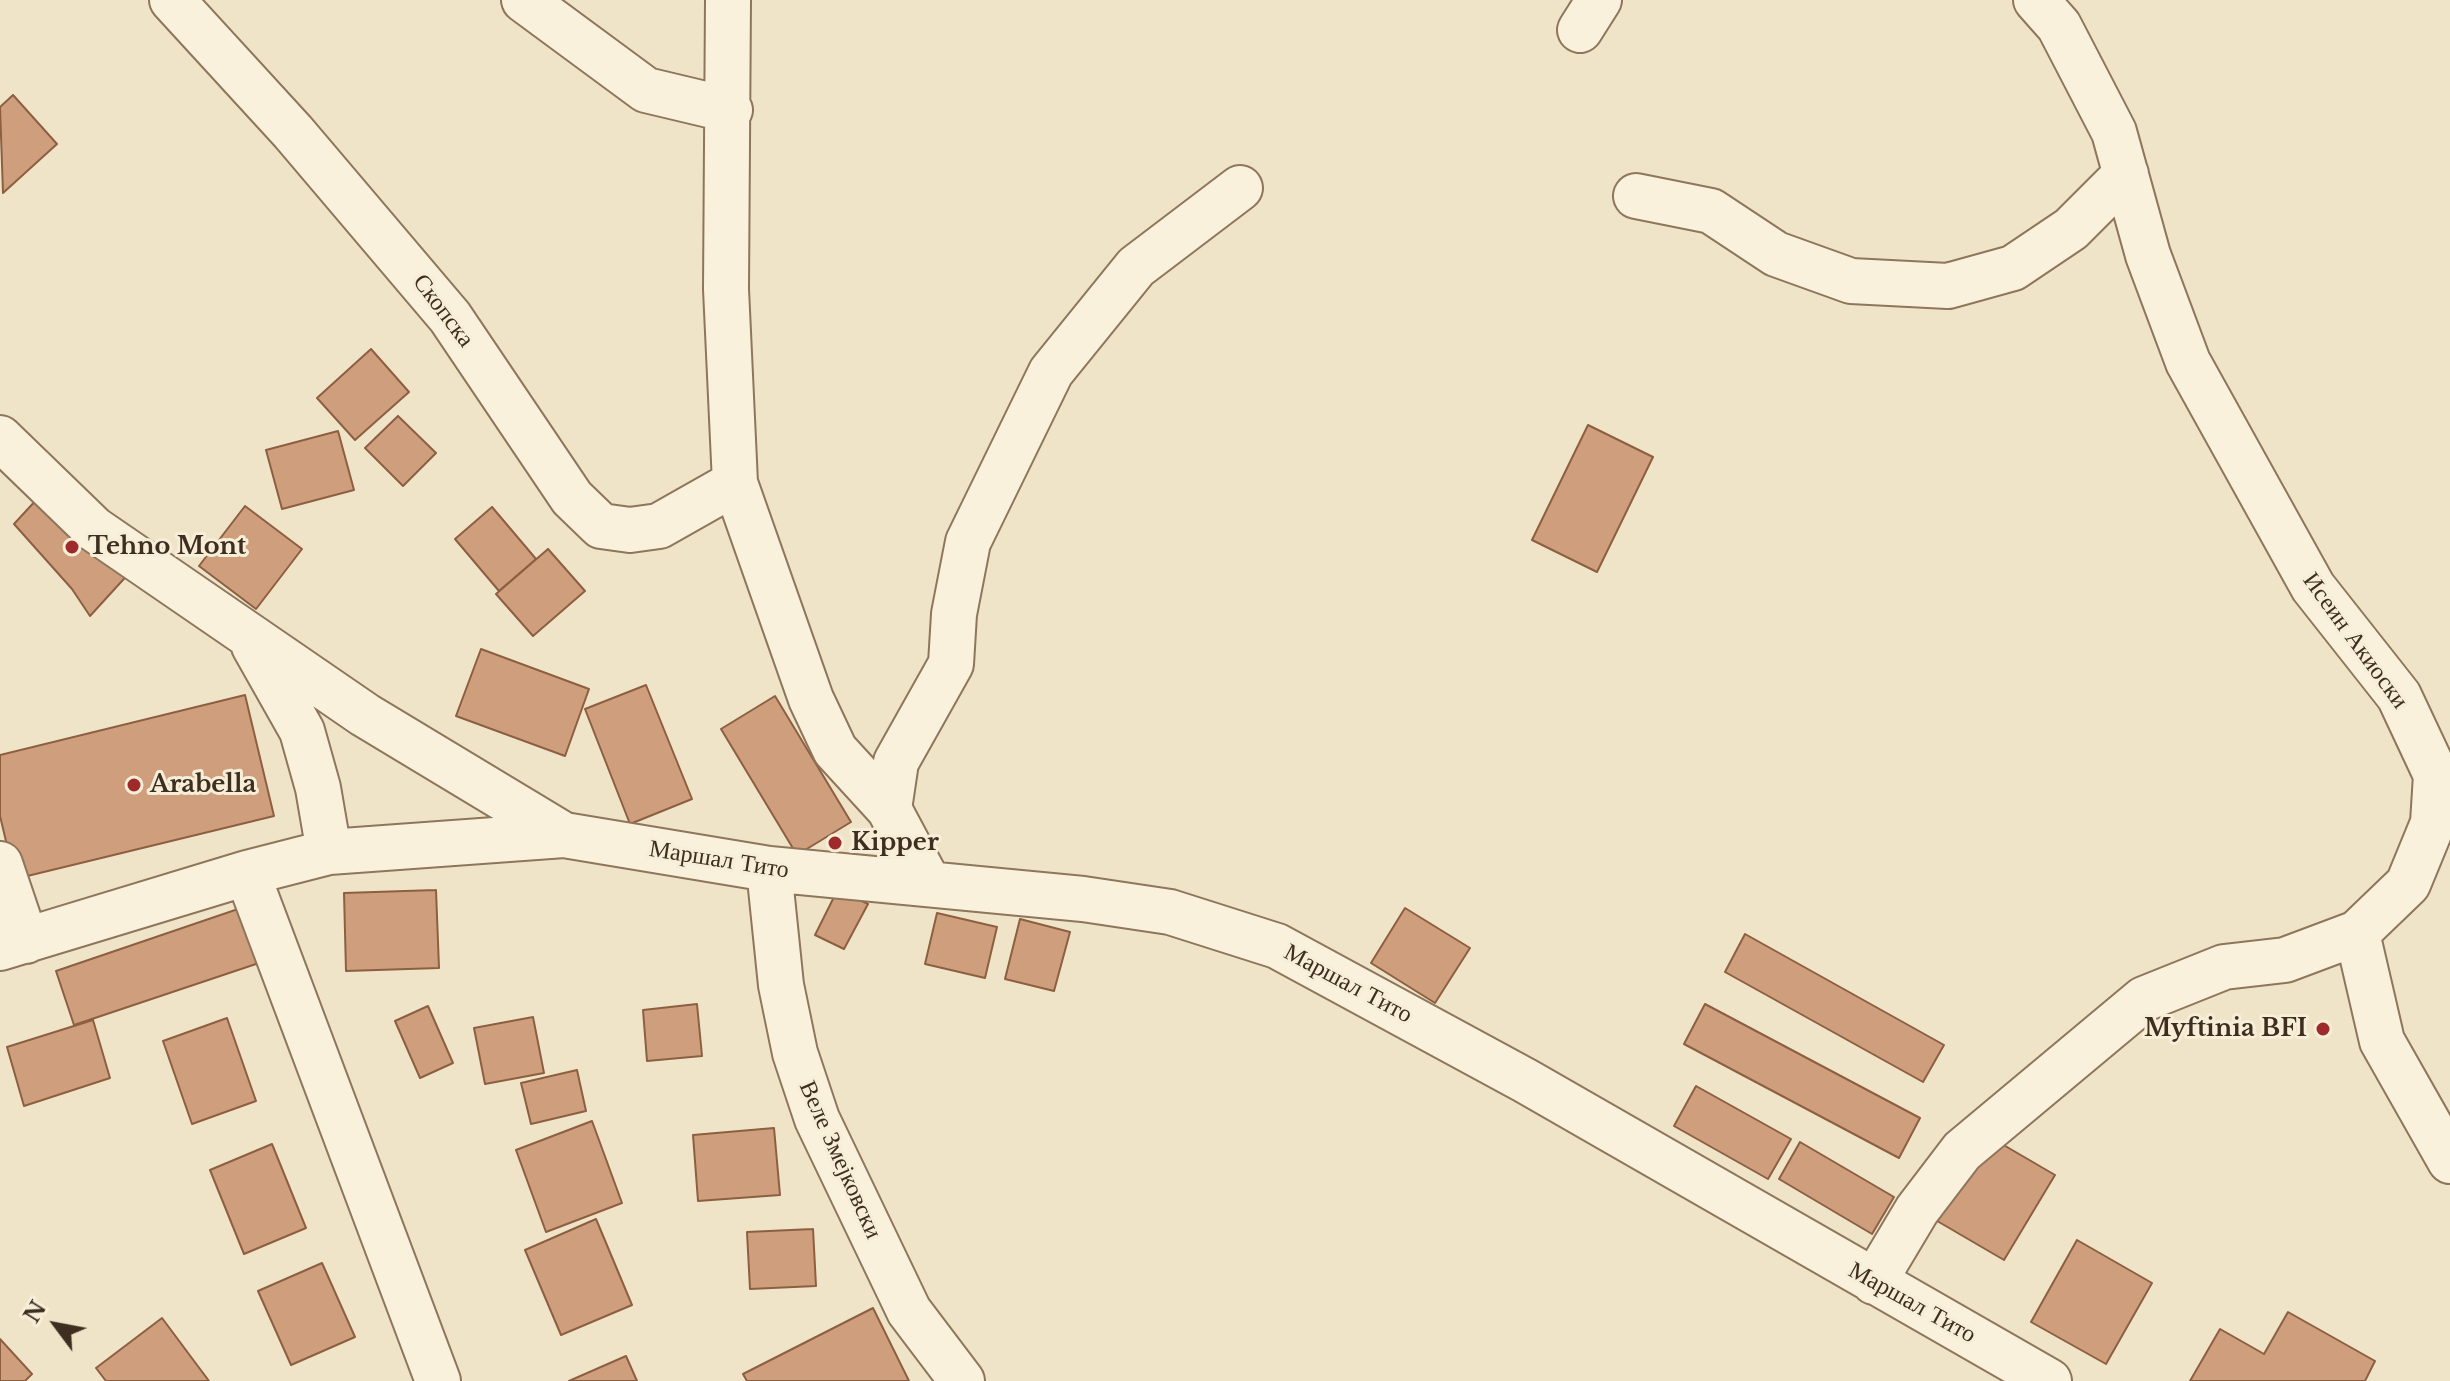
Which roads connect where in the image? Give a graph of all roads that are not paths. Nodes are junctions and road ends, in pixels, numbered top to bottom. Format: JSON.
{"nodes":[{"id":1,"x":172,"y":0,"type":"edge"},
{"id":2,"x":524,"y":0,"type":"edge"},
{"id":3,"x":728,"y":0,"type":"edge"},
{"id":4,"x":2036,"y":0,"type":"edge"},
{"id":5,"x":730,"y":110,"type":"junction"},
{"id":6,"x":2126,"y":174,"type":"junction"},
{"id":7,"x":1240,"y":188,"type":"dead end"},
{"id":8,"x":1636,"y":196,"type":"dead end"},
{"id":9,"x":0,"y":438,"type":"edge"},
{"id":10,"x":735,"y":483,"type":"junction"},
{"id":11,"x":249,"y":637,"type":"junction"},
{"id":12,"x":2437,"y":738,"type":"edge"},
{"id":13,"x":889,"y":809,"type":"junction"},
{"id":14,"x":564,"y":835,"type":"junction"},
{"id":15,"x":329,"y":852,"type":"junction"},
{"id":16,"x":0,"y":864,"type":"edge"},
{"id":17,"x":769,"y":869,"type":"junction"},
{"id":18,"x":247,"y":873,"type":"junction"},
{"id":19,"x":929,"y":884,"type":"junction"},
{"id":20,"x":2357,"y":933,"type":"junction"},
{"id":21,"x":13,"y":944,"type":"edge"},
{"id":22,"x":2450,"y":1161,"type":"edge"},
{"id":23,"x":1874,"y":1282,"type":"junction"},
{"id":24,"x":1988,"y":1366,"type":"edge"},
{"id":25,"x":438,"y":1381,"type":"edge"},
{"id":26,"x":962,"y":1381,"type":"edge"},
{"id":27,"x":2049,"y":1381,"type":"edge"}],
"edges":[{"from":1,"to":10,"type":"street","name":"Скопска"},
{"from":2,"to":5,"type":"street"},
{"from":3,"to":5,"type":"street"},
{"from":4,"to":6,"type":"street","name":"Исеин Акиоски"},
{"from":5,"to":10,"type":"street"},
{"from":6,"to":8,"type":"street"},
{"from":6,"to":12,"type":"street","name":"Исеин Акиоски"},
{"from":7,"to":13,"type":"street"},
{"from":9,"to":11,"type":"street","name":"Маршал Тито"},
{"from":10,"to":13,"type":"street"},
{"from":11,"to":14,"type":"street","name":"Маршал Тито"},
{"from":11,"to":15,"type":"street"},
{"from":12,"to":20,"type":"street","name":"Исеин Акиоски"},
{"from":13,"to":19,"type":"street"},
{"from":14,"to":15,"type":"street","name":"Маршал Тито"},
{"from":14,"to":17,"type":"street","name":"Маршал Тито"},
{"from":15,"to":18,"type":"street","name":"Маршал Тито"},
{"from":16,"to":21,"type":"street"},
{"from":17,"to":19,"type":"street","name":"Маршал Тито"},
{"from":17,"to":26,"type":"street","name":"Веле Змејковски"},
{"from":18,"to":21,"type":"street","name":"Маршал Тито"},
{"from":18,"to":25,"type":"street"},
{"from":19,"to":23,"type":"street","name":"Маршал Тито"},
{"from":20,"to":22,"type":"street"},
{"from":20,"to":23,"type":"street","name":"Исеин Акиоски"},
{"from":23,"to":24,"type":"street","name":"Маршал Тито"},
{"from":24,"to":27,"type":"street","name":"Маршал Тито"}]}
